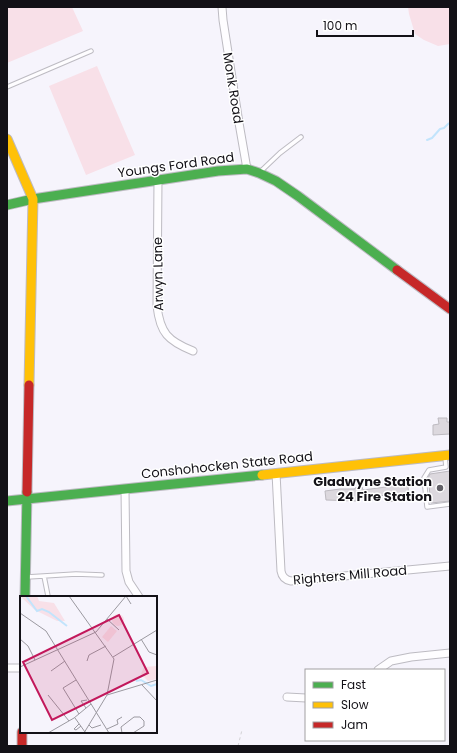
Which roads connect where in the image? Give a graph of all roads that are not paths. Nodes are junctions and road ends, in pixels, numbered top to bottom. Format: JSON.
{"nodes":[{"id":1,"x":222,"y":7,"type":"edge"},
{"id":2,"x":90,"y":51,"type":"dead end"},
{"id":3,"x":7,"y":87,"type":"edge"},
{"id":4,"x":301,"y":137,"type":"dead end"},
{"id":5,"x":7,"y":139,"type":"edge"},
{"id":6,"x":247,"y":169,"type":"junction"},
{"id":7,"x":259,"y":172,"type":"junction"},
{"id":8,"x":158,"y":180,"type":"junction"},
{"id":9,"x":33,"y":199,"type":"junction"},
{"id":10,"x":7,"y":205,"type":"edge"},
{"id":11,"x":450,"y":309,"type":"edge"},
{"id":12,"x":193,"y":351,"type":"dead end"},
{"id":13,"x":448,"y":455,"type":"edge"},
{"id":14,"x":276,"y":473,"type":"junction"},
{"id":15,"x":124,"y":489,"type":"junction"},
{"id":16,"x":27,"y":499,"type":"junction"},
{"id":17,"x":7,"y":501,"type":"edge"},
{"id":18,"x":450,"y":504,"type":"edge"},
{"id":19,"x":450,"y":566,"type":"edge"},
{"id":20,"x":102,"y":575,"type":"dead end"},
{"id":21,"x":44,"y":576,"type":"junction"},
{"id":22,"x":26,"y":577,"type":"junction"},
{"id":23,"x":25,"y":596,"type":"edge"},
{"id":24,"x":48,"y":596,"type":"edge"},
{"id":25,"x":138,"y":596,"type":"edge"},
{"id":26,"x":450,"y":653,"type":"edge"},
{"id":27,"x":7,"y":668,"type":"edge"},
{"id":28,"x":20,"y":668,"type":"edge"},
{"id":29,"x":379,"y":669,"type":"edge"},
{"id":30,"x":287,"y":697,"type":"dead end"},
{"id":31,"x":305,"y":698,"type":"edge"},
{"id":32,"x":22,"y":733,"type":"edge"},
{"id":33,"x":22,"y":746,"type":"edge"}],
"edges":[{"from":1,"to":6,"type":"street","name":"Monk Road"},
{"from":2,"to":3,"type":"lane"},
{"from":4,"to":7,"type":"lane"},
{"from":5,"to":9,"type":"street"},
{"from":6,"to":7,"type":"street","name":"Youngs Ford Road"},
{"from":6,"to":8,"type":"street","name":"Youngs Ford Road"},
{"from":7,"to":11,"type":"street","name":"Youngs Ford Road"},
{"from":8,"to":9,"type":"street","name":"Youngs Ford Road"},
{"from":8,"to":12,"type":"street","name":"Arwyn Lane"},
{"from":9,"to":10,"type":"street","name":"Youngs Ford Road"},
{"from":9,"to":16,"type":"street"},
{"from":13,"to":14,"type":"street","name":"Conshohocken State Road"},
{"from":13,"to":18,"type":"lane"},
{"from":14,"to":15,"type":"street","name":"Conshohocken State Road"},
{"from":14,"to":19,"type":"street","name":"Righters Mill Road"},
{"from":15,"to":16,"type":"street","name":"Conshohocken State Road"},
{"from":15,"to":25,"type":"street"},
{"from":16,"to":17,"type":"street","name":"Conshohocken State Road"},
{"from":16,"to":22,"type":"street"},
{"from":20,"to":21,"type":"lane"},
{"from":21,"to":22,"type":"lane"},
{"from":21,"to":24,"type":"lane"},
{"from":22,"to":23,"type":"street"},
{"from":26,"to":29,"type":"street"},
{"from":27,"to":28,"type":"street"},
{"from":30,"to":31,"type":"street"},
{"from":32,"to":33,"type":"street"}]}
